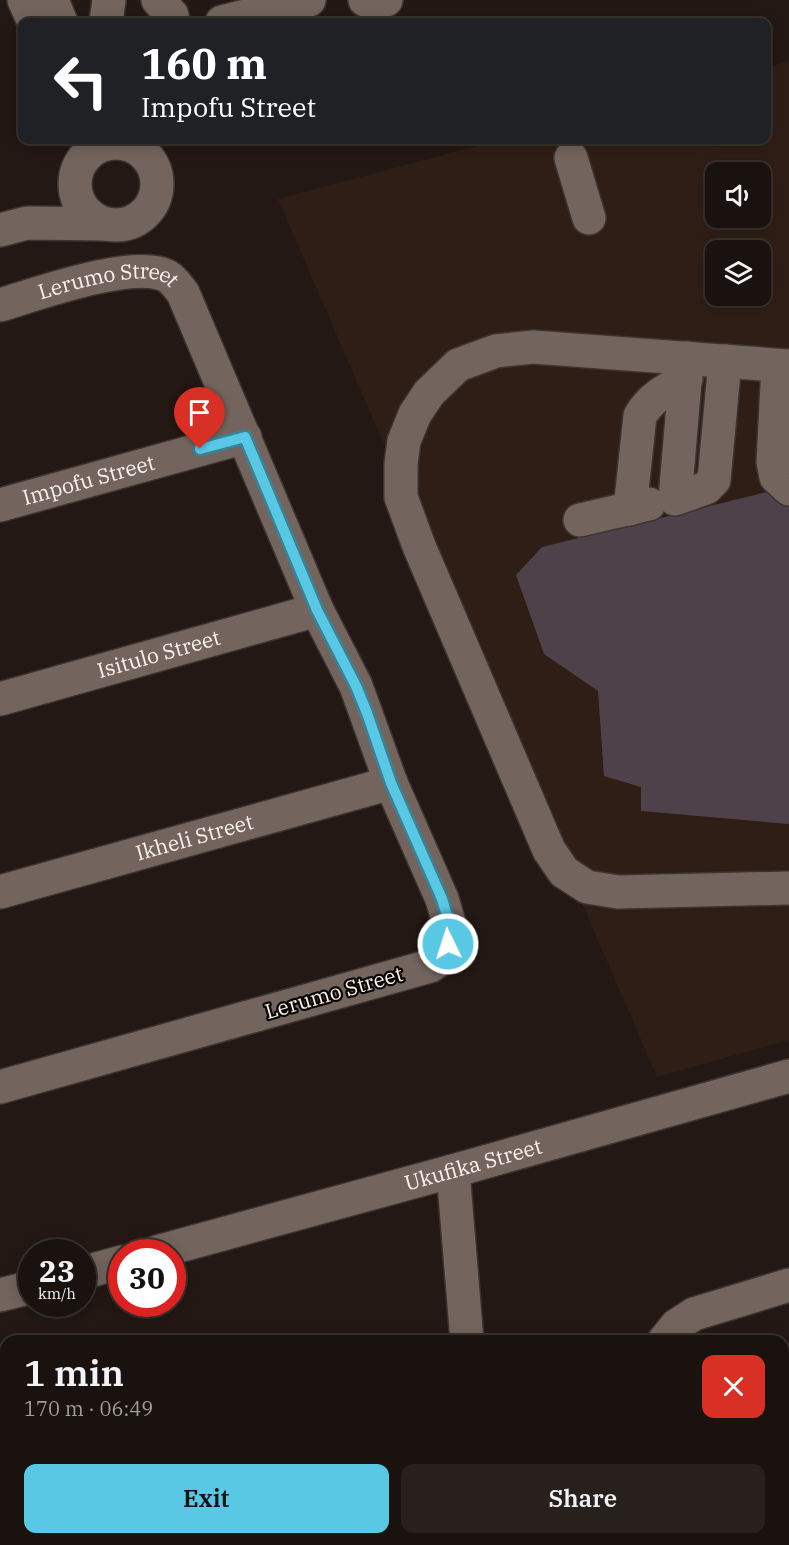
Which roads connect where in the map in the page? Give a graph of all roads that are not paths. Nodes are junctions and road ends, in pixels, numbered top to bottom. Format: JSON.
{"nodes":[{"id":1,"x":24,"y":0,"type":"edge"},
{"id":2,"x":52,"y":0,"type":"edge"},
{"id":3,"x":109,"y":0,"type":"edge"},
{"id":4,"x":364,"y":0,"type":"edge"},
{"id":5,"x":386,"y":0,"type":"edge"},
{"id":6,"x":171,"y":6,"type":"edge"},
{"id":7,"x":254,"y":9,"type":"edge"},
{"id":8,"x":32,"y":18,"type":"edge"},
{"id":9,"x":59,"y":18,"type":"edge"},
{"id":10,"x":107,"y":18,"type":"edge"},
{"id":11,"x":95,"y":151,"type":"edge"},
{"id":12,"x":571,"y":158,"type":"dead end"},
{"id":13,"x":590,"y":218,"type":"dead end"},
{"id":14,"x":105,"y":224,"type":"junction"},
{"id":15,"x":13,"y":226,"type":"edge"},
{"id":16,"x":0,"y":305,"type":"edge"},
{"id":17,"x":725,"y":361,"type":"junction"},
{"id":18,"x":784,"y":366,"type":"edge"},
{"id":19,"x":686,"y":369,"type":"junction"},
{"id":20,"x":245,"y":437,"type":"junction"},
{"id":21,"x":789,"y":489,"type":"edge"},
{"id":22,"x":675,"y":498,"type":"junction"},
{"id":23,"x":0,"y":505,"type":"edge"},
{"id":24,"x":630,"y":509,"type":"junction"},
{"id":25,"x":580,"y":520,"type":"dead end"},
{"id":26,"x":317,"y":610,"type":"junction"},
{"id":27,"x":0,"y":699,"type":"edge"},
{"id":28,"x":391,"y":783,"type":"junction"},
{"id":29,"x":789,"y":888,"type":"edge"},
{"id":30,"x":0,"y":892,"type":"edge"},
{"id":31,"x":789,"y":1076,"type":"edge"},
{"id":32,"x":0,"y":1087,"type":"edge"},
{"id":33,"x":453,"y":1171,"type":"junction"},
{"id":34,"x":186,"y":1244,"type":"edge"},
{"id":35,"x":789,"y":1285,"type":"edge"},
{"id":36,"x":18,"y":1291,"type":"edge"},
{"id":37,"x":0,"y":1296,"type":"edge"},
{"id":38,"x":467,"y":1335,"type":"edge"},
{"id":39,"x":669,"y":1335,"type":"edge"}],
"edges":[{"from":1,"to":8,"type":"street"},
{"from":2,"to":9,"type":"street"},
{"from":3,"to":10,"type":"street"},
{"from":4,"to":5,"type":"street"},
{"from":6,"to":7,"type":"street"},
{"from":11,"to":14,"type":"street"},
{"from":11,"to":14,"type":"street"},
{"from":11,"to":15,"type":"street"},
{"from":12,"to":13,"type":"street"},
{"from":14,"to":15,"type":"street"},
{"from":16,"to":20,"type":"street","name":"Lerumo Street"},
{"from":17,"to":18,"type":"street"},
{"from":17,"to":19,"type":"street"},
{"from":17,"to":22,"type":"street"},
{"from":18,"to":21,"type":"street"},
{"from":19,"to":22,"type":"street"},
{"from":19,"to":24,"type":"street"},
{"from":19,"to":29,"type":"street"},
{"from":20,"to":23,"type":"street","name":"Impofu Street"},
{"from":20,"to":26,"type":"street","name":"Lerumo Street"},
{"from":22,"to":24,"type":"street"},
{"from":24,"to":25,"type":"street"},
{"from":26,"to":27,"type":"street","name":"Isitulo Street"},
{"from":26,"to":28,"type":"street","name":"Lerumo Street"},
{"from":28,"to":30,"type":"street","name":"Ikheli Street"},
{"from":28,"to":32,"type":"street","name":"Lerumo Street"},
{"from":31,"to":33,"type":"street","name":"Ukufika Street"},
{"from":33,"to":34,"type":"street","name":"Ukufika Street"},
{"from":33,"to":38,"type":"street"},
{"from":35,"to":39,"type":"street"},
{"from":36,"to":37,"type":"street"}]}
